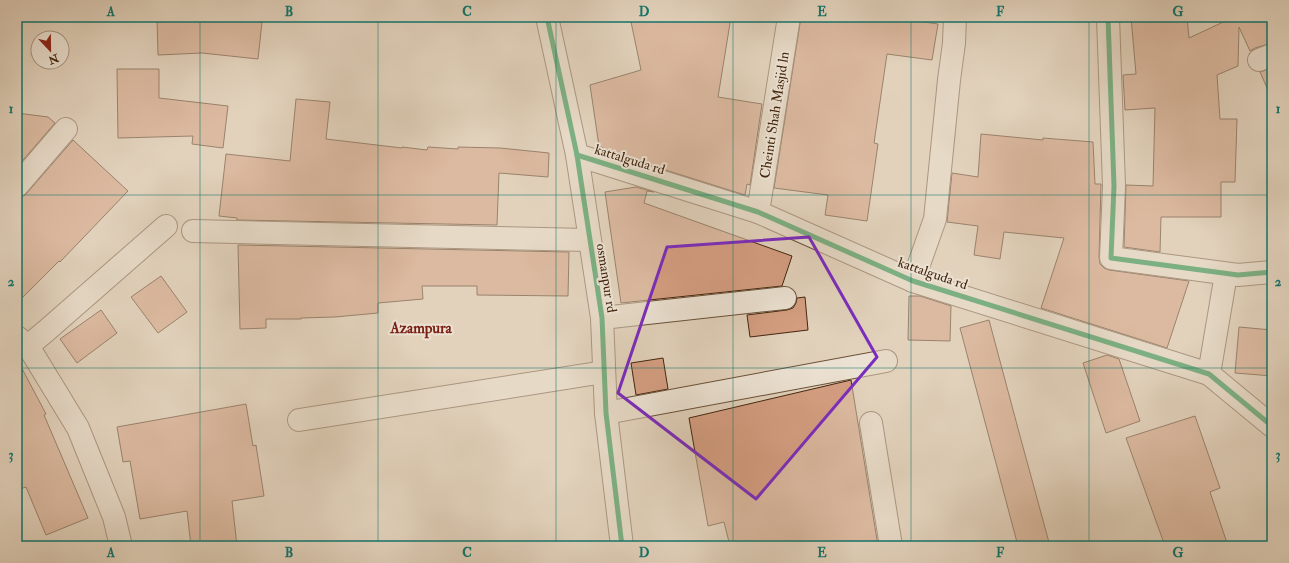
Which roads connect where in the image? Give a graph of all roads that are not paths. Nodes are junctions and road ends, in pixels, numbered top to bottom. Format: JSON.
{"nodes":[{"id":1,"x":547,"y":17,"type":"edge"},
{"id":2,"x":789,"y":17,"type":"edge"},
{"id":3,"x":955,"y":17,"type":"edge"},
{"id":4,"x":1108,"y":17,"type":"edge"},
{"id":5,"x":66,"y":130,"type":"dead end"},
{"id":6,"x":577,"y":155,"type":"junction"},
{"id":7,"x":17,"y":186,"type":"edge"},
{"id":8,"x":758,"y":212,"type":"junction"},
{"id":9,"x":166,"y":226,"type":"dead end"},
{"id":10,"x":193,"y":232,"type":"dead end"},
{"id":11,"x":589,"y":240,"type":"junction"},
{"id":12,"x":1272,"y":272,"type":"edge"},
{"id":13,"x":1226,"y":274,"type":"junction"},
{"id":14,"x":913,"y":281,"type":"junction"},
{"id":15,"x":786,"y":298,"type":"dead end"},
{"id":16,"x":602,"y":318,"type":"junction"},
{"id":17,"x":22,"y":341,"type":"edge"},
{"id":18,"x":886,"y":361,"type":"dead end"},
{"id":19,"x":604,"y":372,"type":"junction"},
{"id":20,"x":1209,"y":374,"type":"junction"},
{"id":21,"x":606,"y":413,"type":"junction"},
{"id":22,"x":299,"y":420,"type":"dead end"},
{"id":23,"x":872,"y":423,"type":"dead end"},
{"id":24,"x":1272,"y":426,"type":"edge"},
{"id":25,"x":120,"y":546,"type":"edge"},
{"id":26,"x":622,"y":546,"type":"edge"},
{"id":27,"x":891,"y":546,"type":"edge"}],
"edges":[{"from":1,"to":6,"type":"street","name":"osmanpur rd"},
{"from":2,"to":8,"type":"street","name":"Cheinti Shah Masjid ln"},
{"from":3,"to":14,"type":"street"},
{"from":4,"to":13,"type":"street"},
{"from":5,"to":7,"type":"street"},
{"from":6,"to":8,"type":"street","name":"kattalguda rd"},
{"from":6,"to":11,"type":"street","name":"osmanpur rd"},
{"from":8,"to":14,"type":"street","name":"kattalguda rd"},
{"from":9,"to":17,"type":"street"},
{"from":10,"to":11,"type":"street"},
{"from":11,"to":16,"type":"street","name":"osmanpur rd"},
{"from":12,"to":13,"type":"street"},
{"from":13,"to":20,"type":"street"},
{"from":14,"to":20,"type":"street","name":"kattalguda rd"},
{"from":15,"to":16,"type":"street"},
{"from":16,"to":19,"type":"street","name":"osmanpur rd"},
{"from":17,"to":25,"type":"street"},
{"from":18,"to":21,"type":"street"},
{"from":19,"to":21,"type":"street","name":"osmanpur rd"},
{"from":19,"to":22,"type":"street"},
{"from":20,"to":24,"type":"street","name":"kattalguda rd"},
{"from":21,"to":26,"type":"street","name":"osmanpur rd"},
{"from":23,"to":27,"type":"street"}]}
